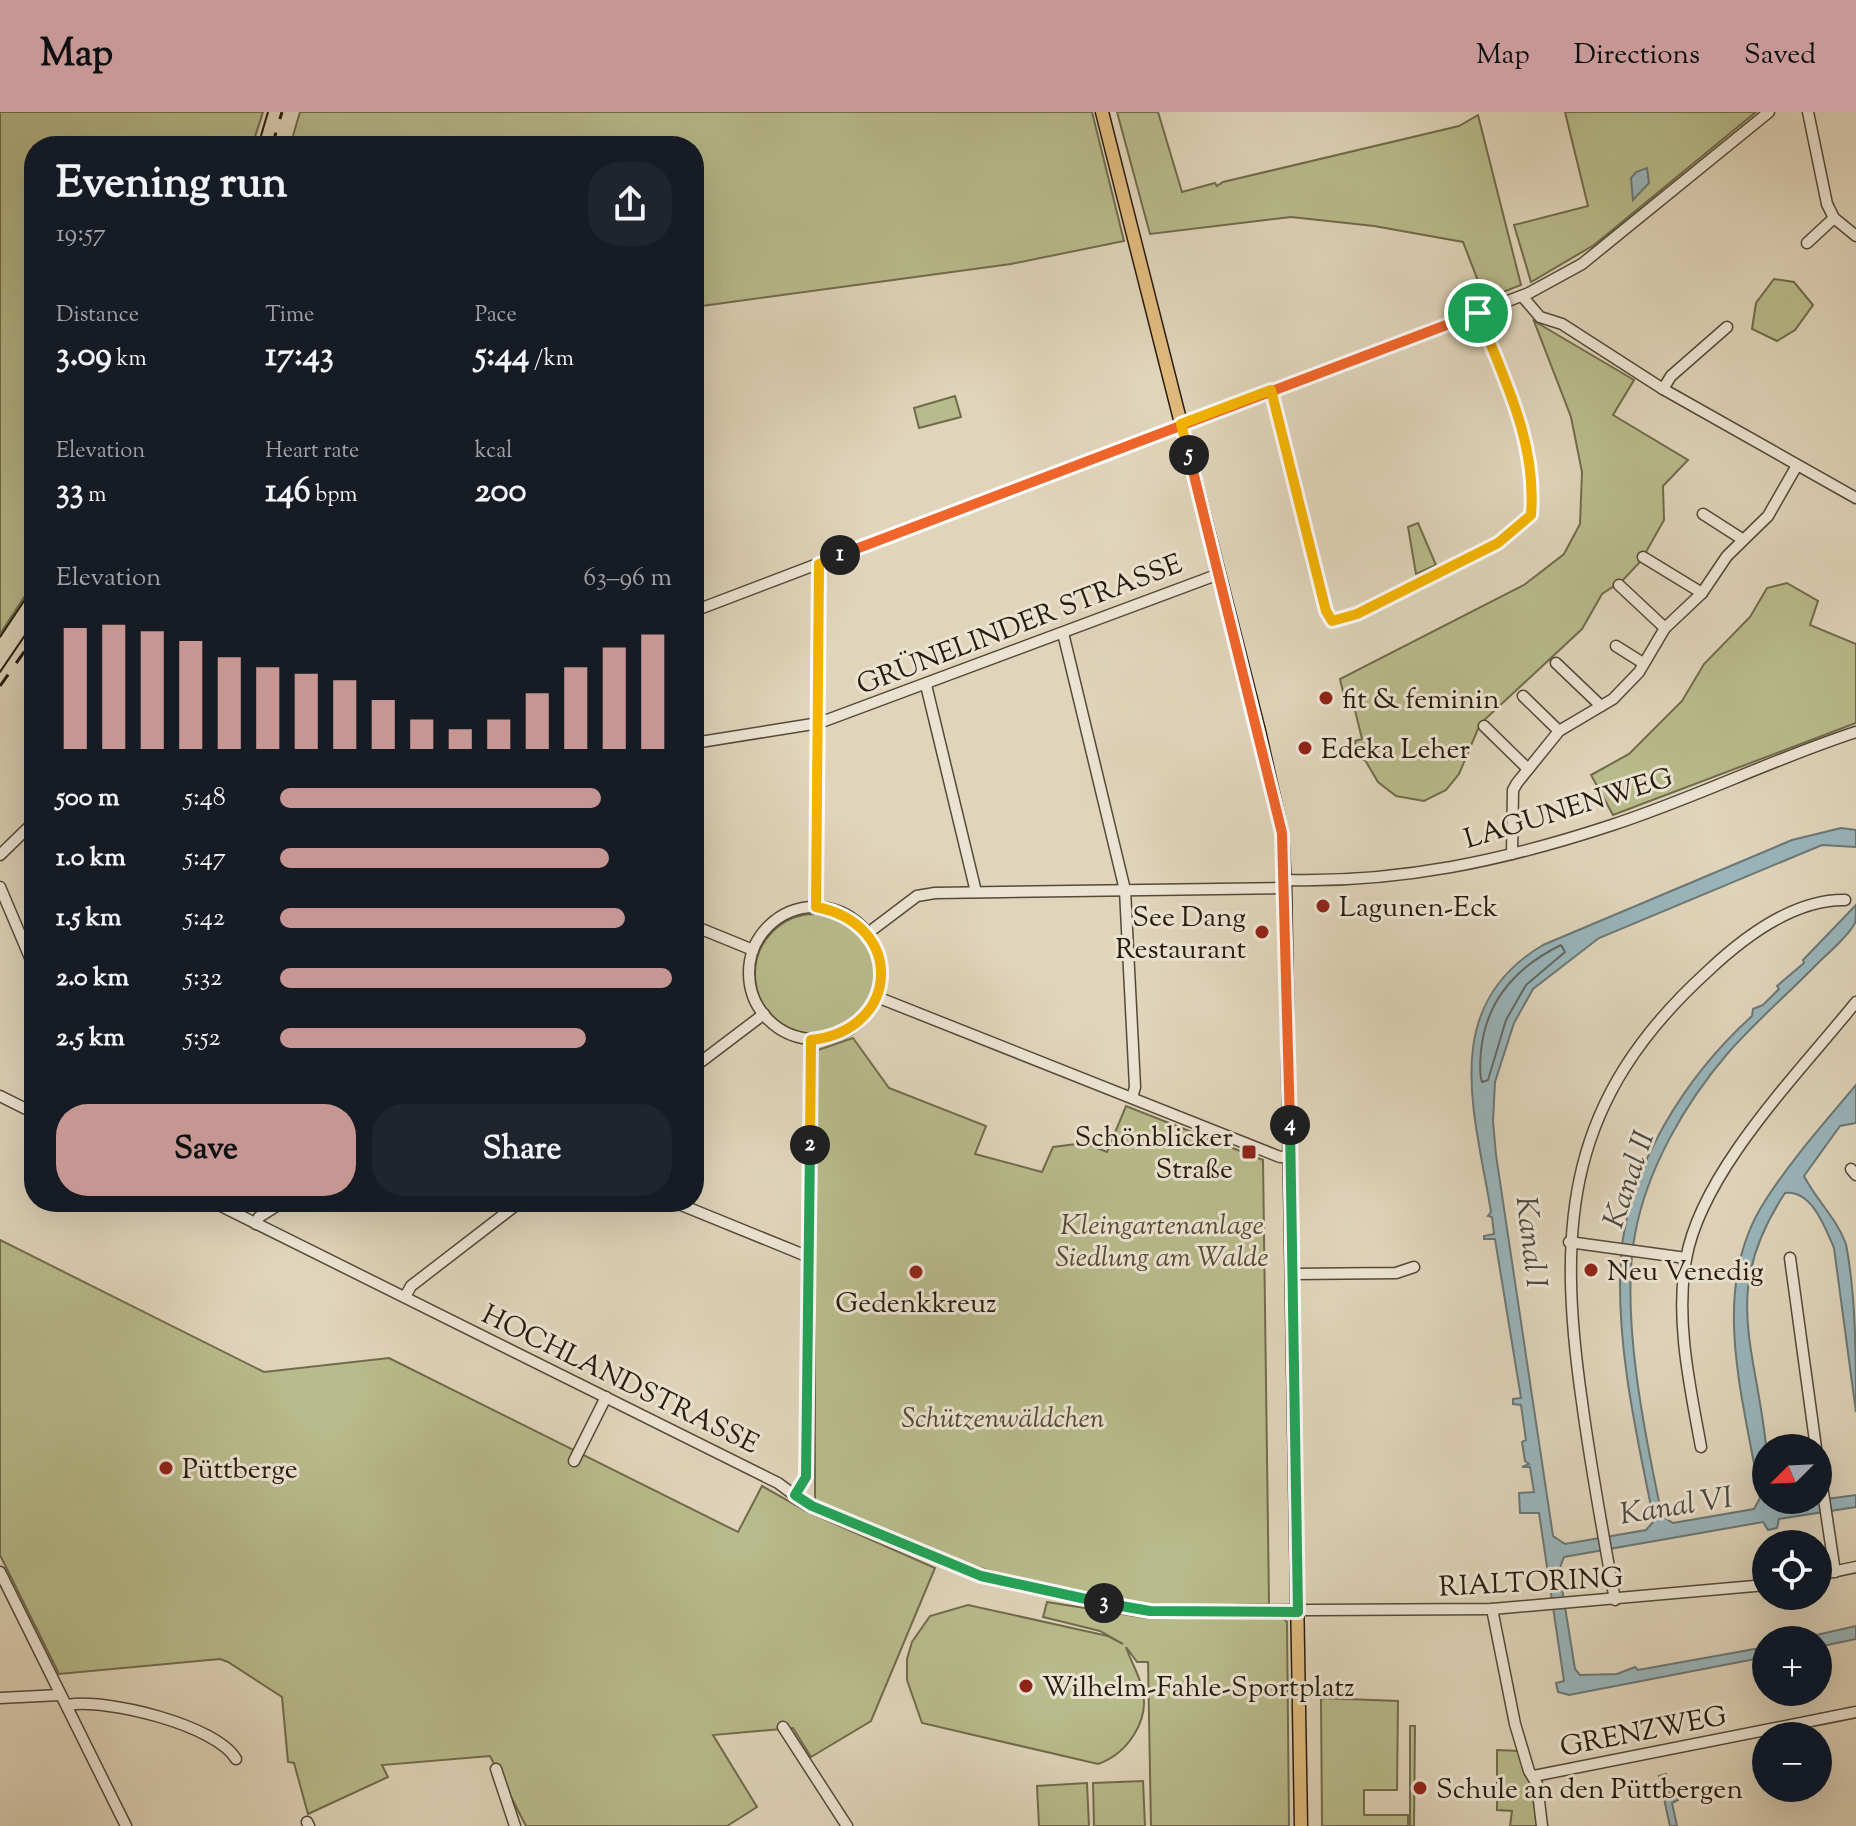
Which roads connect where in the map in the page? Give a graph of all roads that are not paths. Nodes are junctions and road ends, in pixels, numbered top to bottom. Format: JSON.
{"nodes":[{"id":1,"x":1102,"y":112,"type":"edge"},
{"id":2,"x":1769,"y":112,"type":"edge"},
{"id":3,"x":1808,"y":112,"type":"edge"},
{"id":4,"x":1834,"y":218,"type":"junction"},
{"id":5,"x":1856,"y":236,"type":"edge"},
{"id":6,"x":1807,"y":243,"type":"dead end"},
{"id":7,"x":1522,"y":296,"type":"junction"},
{"id":8,"x":1478,"y":313,"type":"junction"},
{"id":9,"x":1727,"y":327,"type":"dead end"},
{"id":10,"x":1663,"y":389,"type":"junction"},
{"id":11,"x":1271,"y":390,"type":"junction"},
{"id":12,"x":1181,"y":424,"type":"junction"},
{"id":13,"x":1796,"y":467,"type":"junction"},
{"id":14,"x":1856,"y":498,"type":"edge"},
{"id":15,"x":1703,"y":514,"type":"dead end"},
{"id":16,"x":1742,"y":539,"type":"junction"},
{"id":17,"x":1643,"y":557,"type":"dead end"},
{"id":18,"x":819,"y":564,"type":"junction"},
{"id":19,"x":1219,"y":574,"type":"junction"},
{"id":20,"x":1619,"y":585,"type":"dead end"},
{"id":21,"x":1702,"y":593,"type":"junction"},
{"id":22,"x":704,"y":607,"type":"edge"},
{"id":23,"x":1665,"y":628,"type":"junction"},
{"id":24,"x":1063,"y":633,"type":"junction"},
{"id":25,"x":1616,"y":646,"type":"dead end"},
{"id":26,"x":1556,"y":663,"type":"dead end"},
{"id":27,"x":1643,"y":663,"type":"junction"},
{"id":28,"x":926,"y":685,"type":"junction"},
{"id":29,"x":1523,"y":696,"type":"dead end"},
{"id":30,"x":1601,"y":706,"type":"junction"},
{"id":31,"x":819,"y":723,"type":"junction"},
{"id":32,"x":1484,"y":726,"type":"dead end"},
{"id":33,"x":1559,"y":731,"type":"junction"},
{"id":34,"x":1856,"y":732,"type":"edge"},
{"id":35,"x":704,"y":741,"type":"edge"},
{"id":36,"x":1528,"y":769,"type":"junction"},
{"id":37,"x":24,"y":832,"type":"edge"},
{"id":38,"x":1512,"y":854,"type":"junction"},
{"id":39,"x":0,"y":855,"type":"edge"},
{"id":40,"x":1285,"y":884,"type":"junction"},
{"id":41,"x":0,"y":887,"type":"edge"},
{"id":42,"x":1125,"y":890,"type":"junction"},
{"id":43,"x":976,"y":892,"type":"junction"},
{"id":44,"x":1845,"y":900,"type":"dead end"},
{"id":45,"x":816,"y":907,"type":"junction"},
{"id":46,"x":704,"y":930,"type":"edge"},
{"id":47,"x":868,"y":933,"type":"junction"},
{"id":48,"x":24,"y":943,"type":"edge"},
{"id":49,"x":753,"y":950,"type":"junction"},
{"id":50,"x":877,"y":997,"type":"junction"},
{"id":51,"x":1856,"y":1002,"type":"edge"},
{"id":52,"x":764,"y":1014,"type":"junction"},
{"id":53,"x":811,"y":1040,"type":"junction"},
{"id":54,"x":704,"y":1059,"type":"edge"},
{"id":55,"x":0,"y":1096,"type":"edge"},
{"id":56,"x":1132,"y":1098,"type":"junction"},
{"id":57,"x":24,"y":1108,"type":"edge"},
{"id":58,"x":1291,"y":1157,"type":"junction"},
{"id":59,"x":233,"y":1212,"type":"edge"},
{"id":60,"x":267,"y":1212,"type":"edge"},
{"id":61,"x":507,"y":1212,"type":"edge"},
{"id":62,"x":699,"y":1212,"type":"edge"},
{"id":63,"x":256,"y":1224,"type":"junction"},
{"id":64,"x":1569,"y":1242,"type":"junction"},
{"id":65,"x":809,"y":1257,"type":"junction"},
{"id":66,"x":1686,"y":1258,"type":"junction"},
{"id":67,"x":1790,"y":1258,"type":"dead end"},
{"id":68,"x":1414,"y":1267,"type":"dead end"},
{"id":69,"x":1292,"y":1274,"type":"junction"},
{"id":70,"x":405,"y":1297,"type":"junction"},
{"id":71,"x":606,"y":1397,"type":"junction"},
{"id":72,"x":1814,"y":1434,"type":"edge"},
{"id":73,"x":1701,"y":1447,"type":"dead end"},
{"id":74,"x":574,"y":1461,"type":"dead end"},
{"id":75,"x":795,"y":1495,"type":"junction"},
{"id":76,"x":1826,"y":1514,"type":"edge"},
{"id":77,"x":1856,"y":1567,"type":"edge"},
{"id":78,"x":0,"y":1572,"type":"edge"},
{"id":79,"x":1835,"y":1572,"type":"junction"},
{"id":80,"x":1832,"y":1573,"type":"edge"},
{"id":81,"x":1752,"y":1586,"type":"edge"},
{"id":82,"x":1615,"y":1600,"type":"junction"},
{"id":83,"x":1492,"y":1609,"type":"junction"},
{"id":84,"x":1298,"y":1612,"type":"junction"},
{"id":85,"x":60,"y":1695,"type":"junction"},
{"id":86,"x":0,"y":1698,"type":"edge"},
{"id":87,"x":68,"y":1705,"type":"junction"},
{"id":88,"x":1856,"y":1712,"type":"edge"},
{"id":89,"x":783,"y":1727,"type":"dead end"},
{"id":90,"x":236,"y":1759,"type":"dead end"},
{"id":91,"x":496,"y":1769,"type":"dead end"},
{"id":92,"x":1534,"y":1776,"type":"junction"},
{"id":93,"x":126,"y":1826,"type":"edge"},
{"id":94,"x":515,"y":1826,"type":"edge"},
{"id":95,"x":847,"y":1826,"type":"edge"},
{"id":96,"x":1301,"y":1826,"type":"edge"},
{"id":97,"x":1542,"y":1826,"type":"edge"}],
"edges":[{"from":1,"to":12,"type":"main road"},
{"from":2,"to":7,"type":"street"},
{"from":3,"to":4,"type":"street"},
{"from":4,"to":5,"type":"street"},
{"from":4,"to":6,"type":"street"},
{"from":7,"to":8,"type":"street"},
{"from":7,"to":10,"type":"street"},
{"from":8,"to":11,"type":"street"},
{"from":8,"to":11,"type":"street"},
{"from":9,"to":10,"type":"street"},
{"from":10,"to":13,"type":"street"},
{"from":11,"to":12,"type":"street"},
{"from":12,"to":18,"type":"street"},
{"from":12,"to":19,"type":"main road"},
{"from":13,"to":14,"type":"street"},
{"from":13,"to":16,"type":"street"},
{"from":15,"to":16,"type":"street"},
{"from":16,"to":21,"type":"street"},
{"from":17,"to":21,"type":"street"},
{"from":18,"to":22,"type":"street"},
{"from":18,"to":31,"type":"street"},
{"from":19,"to":24,"type":"street","name":"GRÜNELINDER STRASSE"},
{"from":19,"to":40,"type":"main road"},
{"from":20,"to":23,"type":"street"},
{"from":21,"to":23,"type":"street"},
{"from":23,"to":27,"type":"street"},
{"from":24,"to":28,"type":"street","name":"GRÜNELINDER STRASSE"},
{"from":24,"to":42,"type":"street"},
{"from":25,"to":27,"type":"street"},
{"from":26,"to":30,"type":"street"},
{"from":27,"to":30,"type":"street"},
{"from":28,"to":31,"type":"street","name":"GRÜNELINDER STRASSE"},
{"from":28,"to":43,"type":"street"},
{"from":29,"to":33,"type":"street"},
{"from":30,"to":33,"type":"street"},
{"from":31,"to":35,"type":"street","name":"GRÜNELINDER STRASSE"},
{"from":31,"to":45,"type":"street"},
{"from":32,"to":36,"type":"street"},
{"from":33,"to":36,"type":"street"},
{"from":34,"to":38,"type":"street","name":"LAGUNENWEG"},
{"from":36,"to":38,"type":"street"},
{"from":37,"to":39,"type":"street"},
{"from":38,"to":40,"type":"street","name":"LAGUNENWEG"},
{"from":40,"to":42,"type":"street","name":"LAGUNENWEG"},
{"from":40,"to":58,"type":"main road"},
{"from":41,"to":48,"type":"street"},
{"from":42,"to":43,"type":"street","name":"LAGUNENWEG"},
{"from":42,"to":56,"type":"street"},
{"from":43,"to":47,"type":"street","name":"LAGUNENWEG"},
{"from":44,"to":64,"type":"street"},
{"from":45,"to":47,"type":"street"},
{"from":45,"to":49,"type":"street"},
{"from":46,"to":49,"type":"street"},
{"from":47,"to":50,"type":"street"},
{"from":49,"to":52,"type":"street"},
{"from":50,"to":53,"type":"street"},
{"from":50,"to":56,"type":"street"},
{"from":51,"to":66,"type":"street"},
{"from":52,"to":53,"type":"street"},
{"from":52,"to":54,"type":"street"},
{"from":53,"to":65,"type":"street"},
{"from":55,"to":57,"type":"street"},
{"from":56,"to":58,"type":"street"},
{"from":58,"to":69,"type":"main road"},
{"from":59,"to":63,"type":"street","name":"HOCHLANDSTRASSE"},
{"from":60,"to":63,"type":"street"},
{"from":61,"to":70,"type":"street"},
{"from":62,"to":65,"type":"street"},
{"from":63,"to":70,"type":"street","name":"HOCHLANDSTRASSE"},
{"from":64,"to":66,"type":"street"},
{"from":64,"to":82,"type":"street"},
{"from":65,"to":75,"type":"street"},
{"from":66,"to":73,"type":"street"},
{"from":67,"to":72,"type":"street"},
{"from":68,"to":69,"type":"street"},
{"from":69,"to":84,"type":"main road"},
{"from":70,"to":71,"type":"street","name":"HOCHLANDSTRASSE"},
{"from":71,"to":74,"type":"street"},
{"from":71,"to":75,"type":"street","name":"HOCHLANDSTRASSE"},
{"from":75,"to":84,"type":"street","name":"HOCHLANDSTRASSE"},
{"from":76,"to":79,"type":"street"},
{"from":77,"to":79,"type":"street"},
{"from":78,"to":85,"type":"street"},
{"from":79,"to":80,"type":"street"},
{"from":81,"to":82,"type":"street","name":"RIALTORING"},
{"from":82,"to":83,"type":"street","name":"RIALTORING"},
{"from":83,"to":84,"type":"street","name":"RIALTORING"},
{"from":83,"to":92,"type":"street"},
{"from":84,"to":96,"type":"main road"},
{"from":85,"to":86,"type":"street"},
{"from":85,"to":87,"type":"street"},
{"from":87,"to":90,"type":"street"},
{"from":87,"to":93,"type":"street"},
{"from":88,"to":92,"type":"street","name":"GRENZWEG"},
{"from":89,"to":95,"type":"street"},
{"from":91,"to":94,"type":"street"},
{"from":92,"to":97,"type":"street"}]}
